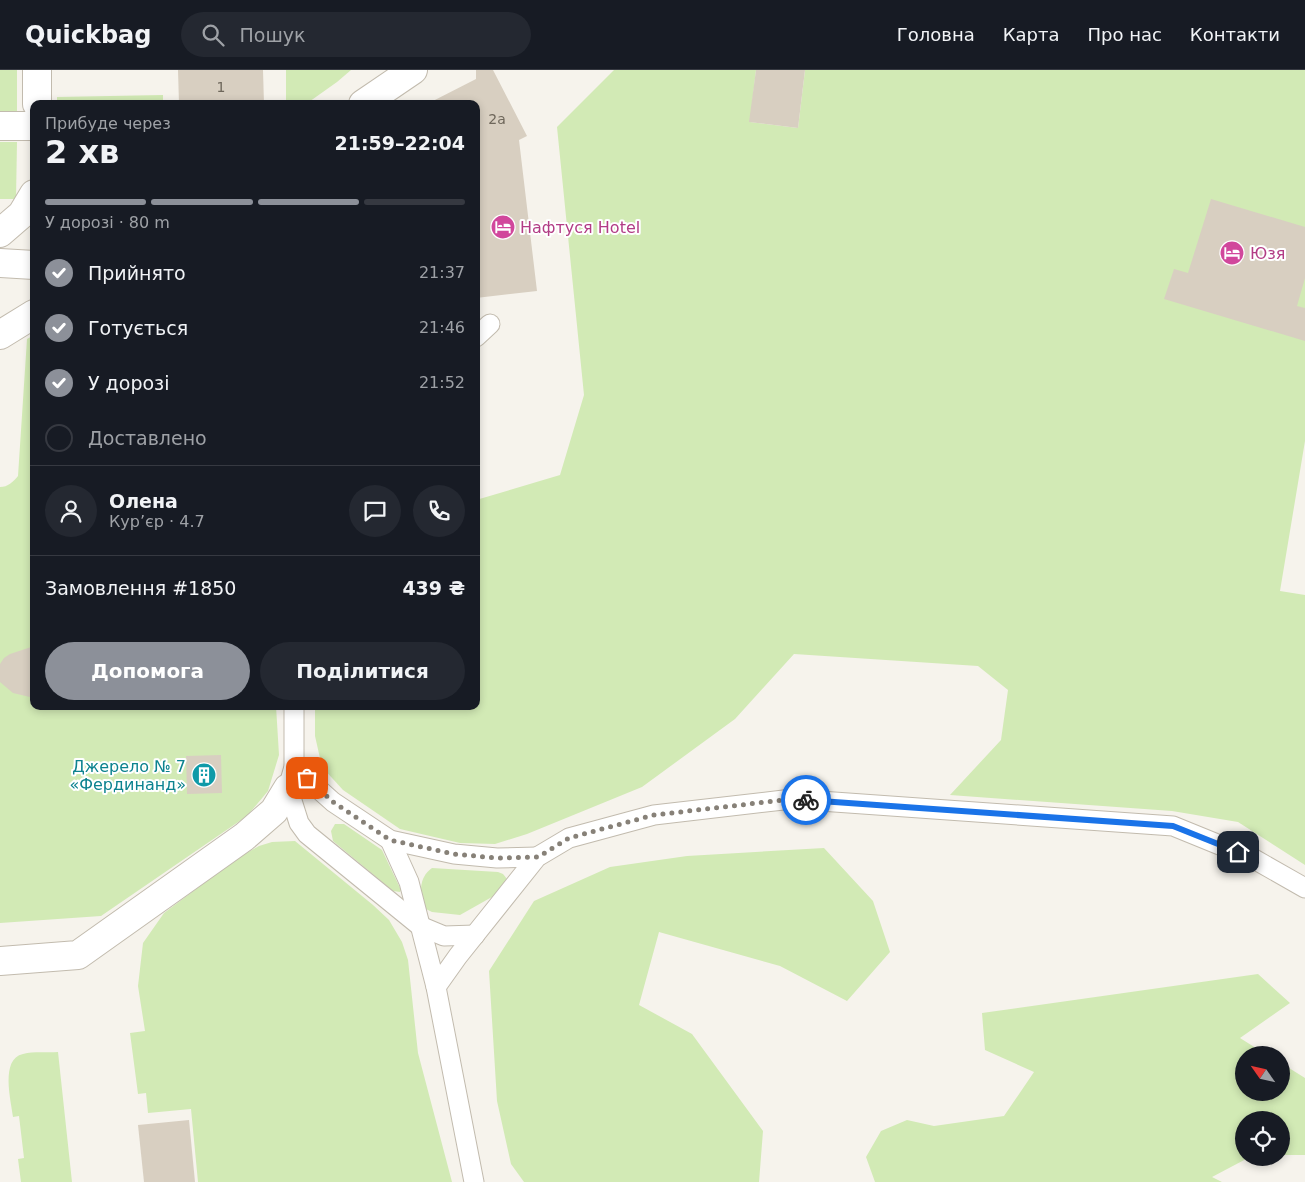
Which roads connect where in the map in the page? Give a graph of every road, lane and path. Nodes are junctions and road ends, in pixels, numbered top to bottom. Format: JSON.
{"nodes":[{"id":1,"x":37,"y":70,"type":"edge"},
{"id":2,"x":413,"y":70,"type":"edge"},
{"id":3,"x":37,"y":100,"type":"edge"},
{"id":4,"x":369,"y":100,"type":"edge"},
{"id":5,"x":0,"y":126,"type":"edge"},
{"id":6,"x":30,"y":126,"type":"edge"},
{"id":7,"x":30,"y":201,"type":"edge"},
{"id":8,"x":0,"y":233,"type":"edge"},
{"id":9,"x":0,"y":263,"type":"edge"},
{"id":10,"x":30,"y":265,"type":"edge"},
{"id":11,"x":30,"y":316,"type":"edge"},
{"id":12,"x":490,"y":324,"type":"dead end"},
{"id":13,"x":480,"y":333,"type":"edge"},
{"id":14,"x":0,"y":335,"type":"edge"},
{"id":15,"x":294,"y":710,"type":"edge"},
{"id":16,"x":291,"y":777,"type":"junction"},
{"id":17,"x":390,"y":840,"type":"junction"},
{"id":18,"x":538,"y":857,"type":"junction"},
{"id":19,"x":1305,"y":888,"type":"edge"},
{"id":20,"x":420,"y":926,"type":"junction"},
{"id":21,"x":475,"y":935,"type":"junction"},
{"id":22,"x":0,"y":961,"type":"edge"},
{"id":23,"x":436,"y":987,"type":"junction"},
{"id":24,"x":474,"y":1182,"type":"edge"}],
"edges":[{"from":1,"to":3,"type":"street"},
{"from":2,"to":4,"type":"street"},
{"from":5,"to":6,"type":"street"},
{"from":7,"to":8,"type":"street"},
{"from":9,"to":10,"type":"street"},
{"from":11,"to":14,"type":"street"},
{"from":12,"to":13,"type":"lane"},
{"from":15,"to":16,"type":"lane"},
{"from":16,"to":17,"type":"lane"},
{"from":16,"to":20,"type":"lane"},
{"from":16,"to":22,"type":"street"},
{"from":17,"to":18,"type":"lane"},
{"from":17,"to":20,"type":"lane"},
{"from":18,"to":19,"type":"lane"},
{"from":18,"to":21,"type":"lane"},
{"from":20,"to":21,"type":"lane"},
{"from":20,"to":23,"type":"lane"},
{"from":21,"to":23,"type":"lane"},
{"from":23,"to":24,"type":"lane"}]}
